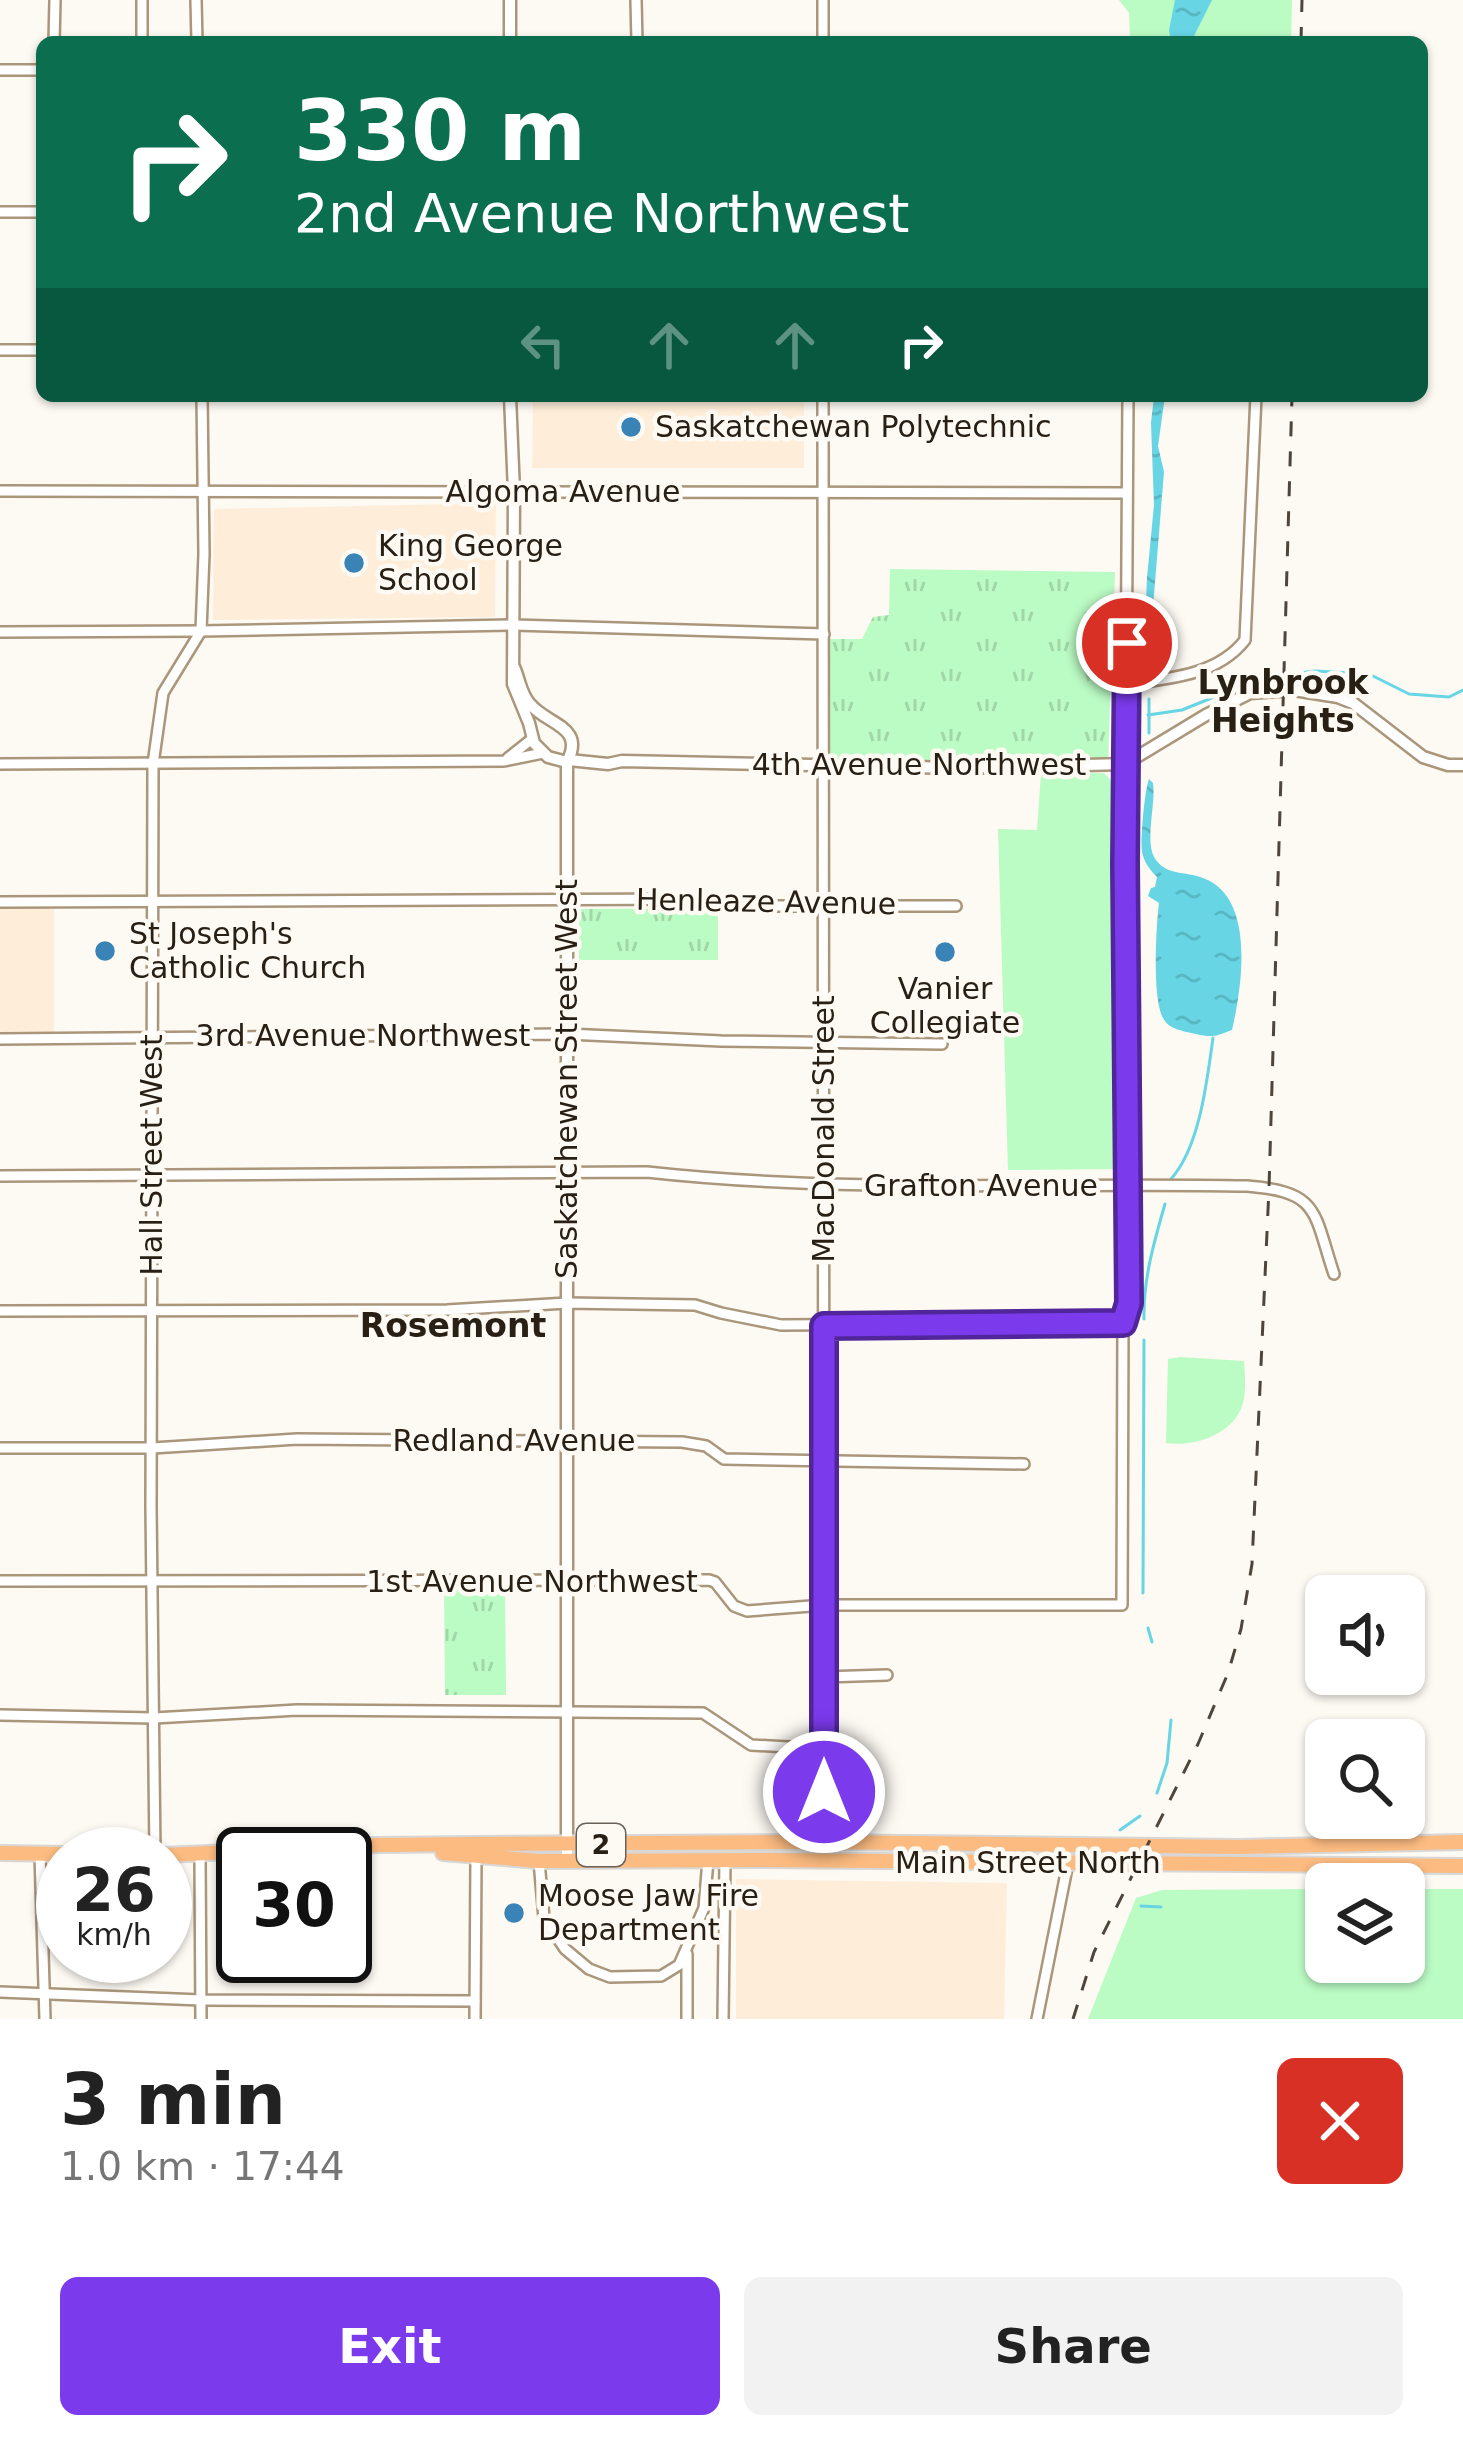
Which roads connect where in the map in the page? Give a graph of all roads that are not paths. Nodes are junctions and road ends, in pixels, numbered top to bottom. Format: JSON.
{"nodes":[{"id":1,"x":55,"y":0,"type":"edge"},
{"id":2,"x":142,"y":0,"type":"edge"},
{"id":3,"x":196,"y":0,"type":"edge"},
{"id":4,"x":510,"y":0,"type":"edge"},
{"id":5,"x":636,"y":0,"type":"edge"},
{"id":6,"x":823,"y":0,"type":"edge"},
{"id":7,"x":54,"y":36,"type":"edge"},
{"id":8,"x":142,"y":36,"type":"edge"},
{"id":9,"x":197,"y":36,"type":"edge"},
{"id":10,"x":510,"y":36,"type":"edge"},
{"id":11,"x":637,"y":36,"type":"edge"},
{"id":12,"x":823,"y":36,"type":"edge"},
{"id":13,"x":0,"y":70,"type":"edge"},
{"id":14,"x":36,"y":70,"type":"edge"},
{"id":15,"x":0,"y":212,"type":"edge"},
{"id":16,"x":36,"y":212,"type":"edge"},
{"id":17,"x":0,"y":350,"type":"edge"},
{"id":18,"x":36,"y":350,"type":"edge"},
{"id":19,"x":202,"y":402,"type":"edge"},
{"id":20,"x":510,"y":402,"type":"edge"},
{"id":21,"x":824,"y":402,"type":"edge"},
{"id":22,"x":1128,"y":402,"type":"edge"},
{"id":23,"x":1256,"y":402,"type":"edge"},
{"id":24,"x":0,"y":491,"type":"edge"},
{"id":25,"x":204,"y":492,"type":"junction"},
{"id":26,"x":514,"y":492,"type":"junction"},
{"id":27,"x":824,"y":493,"type":"junction"},
{"id":28,"x":1126,"y":493,"type":"junction"},
{"id":29,"x":514,"y":625,"type":"junction"},
{"id":30,"x":0,"y":632,"type":"edge"},
{"id":31,"x":201,"y":632,"type":"junction"},
{"id":32,"x":824,"y":634,"type":"junction"},
{"id":33,"x":514,"y":667,"type":"junction"},
{"id":34,"x":1127,"y":685,"type":"junction"},
{"id":35,"x":548,"y":722,"type":"junction"},
{"id":36,"x":532,"y":735,"type":"junction"},
{"id":37,"x":572,"y":746,"type":"junction"},
{"id":38,"x":558,"y":759,"type":"junction"},
{"id":39,"x":504,"y":760,"type":"junction"},
{"id":40,"x":622,"y":761,"type":"junction"},
{"id":41,"x":0,"y":764,"type":"edge"},
{"id":42,"x":153,"y":764,"type":"junction"},
{"id":43,"x":1126,"y":764,"type":"junction"},
{"id":44,"x":1463,"y":765,"type":"edge"},
{"id":45,"x":824,"y":766,"type":"junction"},
{"id":46,"x":567,"y":899,"type":"junction"},
{"id":47,"x":151,"y":901,"type":"junction"},
{"id":48,"x":0,"y":902,"type":"edge"},
{"id":49,"x":824,"y":905,"type":"junction"},
{"id":50,"x":956,"y":906,"type":"dead end"},
{"id":51,"x":567,"y":1034,"type":"junction"},
{"id":52,"x":152,"y":1037,"type":"junction"},
{"id":53,"x":0,"y":1039,"type":"edge"},
{"id":54,"x":824,"y":1042,"type":"junction"},
{"id":55,"x":942,"y":1044,"type":"dead end"},
{"id":56,"x":567,"y":1174,"type":"junction"},
{"id":57,"x":0,"y":1176,"type":"edge"},
{"id":58,"x":152,"y":1176,"type":"junction"},
{"id":59,"x":824,"y":1182,"type":"junction"},
{"id":60,"x":1130,"y":1186,"type":"junction"},
{"id":61,"x":1334,"y":1274,"type":"dead end"},
{"id":62,"x":567,"y":1304,"type":"junction"},
{"id":63,"x":0,"y":1311,"type":"edge"},
{"id":64,"x":153,"y":1311,"type":"junction"},
{"id":65,"x":1123,"y":1323,"type":"junction"},
{"id":66,"x":824,"y":1326,"type":"junction"},
{"id":67,"x":567,"y":1442,"type":"junction"},
{"id":68,"x":0,"y":1448,"type":"edge"},
{"id":69,"x":152,"y":1448,"type":"junction"},
{"id":70,"x":824,"y":1462,"type":"junction"},
{"id":71,"x":1024,"y":1464,"type":"dead end"},
{"id":72,"x":0,"y":1581,"type":"edge"},
{"id":73,"x":152,"y":1582,"type":"junction"},
{"id":74,"x":567,"y":1582,"type":"junction"},
{"id":75,"x":824,"y":1605,"type":"junction"},
{"id":76,"x":887,"y":1675,"type":"dead end"},
{"id":77,"x":824,"y":1677,"type":"junction"},
{"id":78,"x":567,"y":1712,"type":"junction"},
{"id":79,"x":0,"y":1715,"type":"edge"},
{"id":80,"x":154,"y":1718,"type":"junction"},
{"id":81,"x":824,"y":1749,"type":"junction"},
{"id":82,"x":155,"y":1827,"type":"edge"},
{"id":83,"x":1463,"y":1841,"type":"edge"},
{"id":84,"x":824,"y":1842,"type":"junction"},
{"id":85,"x":476,"y":1850,"type":"junction"},
{"id":86,"x":567,"y":1852,"type":"junction"},
{"id":87,"x":0,"y":1853,"type":"edge"},
{"id":88,"x":36,"y":1854,"type":"edge"},
{"id":89,"x":192,"y":1856,"type":"edge"},
{"id":90,"x":200,"y":1856,"type":"junction"},
{"id":91,"x":708,"y":1860,"type":"junction"},
{"id":92,"x":725,"y":1860,"type":"junction"},
{"id":93,"x":538,"y":1861,"type":"junction"},
{"id":94,"x":824,"y":1862,"type":"junction"},
{"id":95,"x":1068,"y":1863,"type":"junction"},
{"id":96,"x":1463,"y":1866,"type":"edge"},
{"id":97,"x":687,"y":1949,"type":"junction"},
{"id":98,"x":45,"y":1983,"type":"edge"},
{"id":99,"x":0,"y":1992,"type":"edge"},
{"id":100,"x":45,"y":1993,"type":"junction"},
{"id":101,"x":201,"y":2000,"type":"junction"},
{"id":102,"x":475,"y":2001,"type":"junction"},
{"id":103,"x":45,"y":2019,"type":"edge"},
{"id":104,"x":200,"y":2019,"type":"edge"},
{"id":105,"x":475,"y":2019,"type":"edge"},
{"id":106,"x":687,"y":2019,"type":"edge"},
{"id":107,"x":723,"y":2019,"type":"edge"},
{"id":108,"x":1037,"y":2019,"type":"edge"}],
"edges":[{"from":1,"to":7,"type":"street"},
{"from":2,"to":8,"type":"street"},
{"from":3,"to":9,"type":"street"},
{"from":4,"to":10,"type":"street"},
{"from":5,"to":11,"type":"street"},
{"from":6,"to":12,"type":"street"},
{"from":13,"to":14,"type":"street"},
{"from":15,"to":16,"type":"street"},
{"from":17,"to":18,"type":"street"},
{"from":19,"to":25,"type":"street"},
{"from":20,"to":26,"type":"street"},
{"from":21,"to":27,"type":"street","name":"MacDonald Street"},
{"from":22,"to":28,"type":"street"},
{"from":23,"to":34,"type":"street"},
{"from":24,"to":25,"type":"street","name":"Algoma Avenue"},
{"from":25,"to":26,"type":"street","name":"Algoma Avenue"},
{"from":25,"to":31,"type":"street"},
{"from":26,"to":27,"type":"street","name":"Algoma Avenue"},
{"from":26,"to":29,"type":"street"},
{"from":27,"to":28,"type":"street","name":"Algoma Avenue"},
{"from":27,"to":32,"type":"street","name":"MacDonald Street"},
{"from":28,"to":34,"type":"street"},
{"from":29,"to":31,"type":"street"},
{"from":29,"to":32,"type":"street"},
{"from":29,"to":33,"type":"street"},
{"from":30,"to":31,"type":"street"},
{"from":31,"to":42,"type":"street","name":"Hall Street West"},
{"from":32,"to":45,"type":"street","name":"MacDonald Street"},
{"from":33,"to":35,"type":"street"},
{"from":33,"to":36,"type":"street"},
{"from":34,"to":43,"type":"street"},
{"from":35,"to":36,"type":"street"},
{"from":35,"to":37,"type":"street"},
{"from":36,"to":38,"type":"street"},
{"from":36,"to":39,"type":"street"},
{"from":37,"to":38,"type":"street"},
{"from":37,"to":40,"type":"street","name":"4th Avenue Northwest"},
{"from":38,"to":39,"type":"street","name":"4th Avenue Northwest"},
{"from":38,"to":40,"type":"street","name":"4th Avenue Northwest"},
{"from":38,"to":46,"type":"street","name":"Saskatchewan Street West"},
{"from":39,"to":42,"type":"street","name":"4th Avenue Northwest"},
{"from":40,"to":45,"type":"street","name":"4th Avenue Northwest"},
{"from":41,"to":42,"type":"street","name":"4th Avenue Northwest"},
{"from":42,"to":47,"type":"street","name":"Hall Street West"},
{"from":43,"to":44,"type":"street","name":"4th Avenue Northwest"},
{"from":43,"to":45,"type":"street","name":"4th Avenue Northwest"},
{"from":43,"to":60,"type":"street"},
{"from":45,"to":49,"type":"street","name":"MacDonald Street"},
{"from":46,"to":47,"type":"street","name":"Henleaze Avenue"},
{"from":46,"to":49,"type":"street","name":"Henleaze Avenue"},
{"from":46,"to":51,"type":"street","name":"Saskatchewan Street West"},
{"from":47,"to":48,"type":"street","name":"Henleaze Avenue"},
{"from":47,"to":52,"type":"street","name":"Hall Street West"},
{"from":49,"to":50,"type":"street","name":"Henleaze Avenue"},
{"from":49,"to":54,"type":"street","name":"MacDonald Street"},
{"from":51,"to":52,"type":"street","name":"3rd Avenue Northwest"},
{"from":51,"to":54,"type":"street","name":"3rd Avenue Northwest"},
{"from":51,"to":56,"type":"street","name":"Saskatchewan Street West"},
{"from":52,"to":53,"type":"street","name":"3rd Avenue Northwest"},
{"from":52,"to":58,"type":"street","name":"Hall Street West"},
{"from":54,"to":55,"type":"street","name":"3rd Avenue Northwest"},
{"from":54,"to":59,"type":"street","name":"MacDonald Street"},
{"from":56,"to":58,"type":"street","name":"Grafton Avenue"},
{"from":56,"to":59,"type":"street","name":"Grafton Avenue"},
{"from":56,"to":62,"type":"street","name":"Saskatchewan Street West"},
{"from":57,"to":58,"type":"street","name":"Grafton Avenue"},
{"from":58,"to":64,"type":"street","name":"Hall Street West"},
{"from":59,"to":60,"type":"street","name":"Grafton Avenue"},
{"from":59,"to":66,"type":"street","name":"MacDonald Street"},
{"from":60,"to":61,"type":"street","name":"Grafton Avenue"},
{"from":60,"to":65,"type":"street"},
{"from":62,"to":64,"type":"street"},
{"from":62,"to":66,"type":"street"},
{"from":62,"to":67,"type":"street","name":"Saskatchewan Street West"},
{"from":63,"to":64,"type":"street"},
{"from":64,"to":69,"type":"street","name":"Hall Street West"},
{"from":65,"to":66,"type":"street"},
{"from":65,"to":75,"type":"street","name":"1st Avenue Northwest"},
{"from":66,"to":70,"type":"street","name":"MacDonald Street"},
{"from":67,"to":69,"type":"street","name":"Redland Avenue"},
{"from":67,"to":70,"type":"street","name":"Redland Avenue"},
{"from":67,"to":74,"type":"street","name":"Saskatchewan Street West"},
{"from":68,"to":69,"type":"street","name":"Redland Avenue"},
{"from":69,"to":73,"type":"street","name":"Hall Street West"},
{"from":70,"to":71,"type":"street","name":"Redland Avenue"},
{"from":70,"to":75,"type":"street","name":"MacDonald Street"},
{"from":72,"to":73,"type":"street","name":"1st Avenue Northwest"},
{"from":73,"to":74,"type":"street","name":"1st Avenue Northwest"},
{"from":73,"to":80,"type":"street","name":"Hall Street West"},
{"from":74,"to":75,"type":"street","name":"1st Avenue Northwest"},
{"from":74,"to":78,"type":"street","name":"Saskatchewan Street West"},
{"from":75,"to":77,"type":"street","name":"MacDonald Street"},
{"from":76,"to":77,"type":"street"},
{"from":77,"to":81,"type":"street","name":"MacDonald Street"},
{"from":78,"to":80,"type":"street"},
{"from":78,"to":81,"type":"street"},
{"from":78,"to":86,"type":"street","name":"Saskatchewan Street West"},
{"from":79,"to":80,"type":"street"},
{"from":80,"to":82,"type":"street","name":"Hall Street West"},
{"from":81,"to":84,"type":"street","name":"MacDonald Street"},
{"from":83,"to":84,"type":"main road","name":"Main Street North","number":"2"},
{"from":84,"to":86,"type":"main road","name":"Main Street North","number":"2"},
{"from":84,"to":94,"type":"street","name":"MacDonald Street"},
{"from":85,"to":86,"type":"main road","name":"Main Street North","number":"2"},
{"from":85,"to":90,"type":"main road","name":"Main Street North","number":"2"},
{"from":85,"to":93,"type":"main road","name":"Main Street North","number":"2"},
{"from":85,"to":102,"type":"street"},
{"from":86,"to":91,"type":"main road","name":"Main Street North","number":"2"},
{"from":86,"to":93,"type":"main road","name":"Main Street North","number":"2"},
{"from":87,"to":88,"type":"main road"},
{"from":89,"to":90,"type":"main road","name":"Main Street North","number":"2"},
{"from":90,"to":101,"type":"street"},
{"from":91,"to":92,"type":"main road","name":"Main Street North","number":"2"},
{"from":91,"to":97,"type":"street"},
{"from":92,"to":94,"type":"main road","name":"Main Street North","number":"2"},
{"from":92,"to":107,"type":"street"},
{"from":93,"to":97,"type":"street"},
{"from":94,"to":95,"type":"main road","name":"Main Street North","number":"2"},
{"from":95,"to":96,"type":"main road","name":"Main Street North","number":"2"},
{"from":95,"to":108,"type":"street"},
{"from":97,"to":106,"type":"street"},
{"from":98,"to":100,"type":"street"},
{"from":99,"to":100,"type":"street"},
{"from":100,"to":101,"type":"street"},
{"from":100,"to":103,"type":"street"},
{"from":101,"to":102,"type":"street"},
{"from":101,"to":104,"type":"street"},
{"from":102,"to":105,"type":"street"}]}
